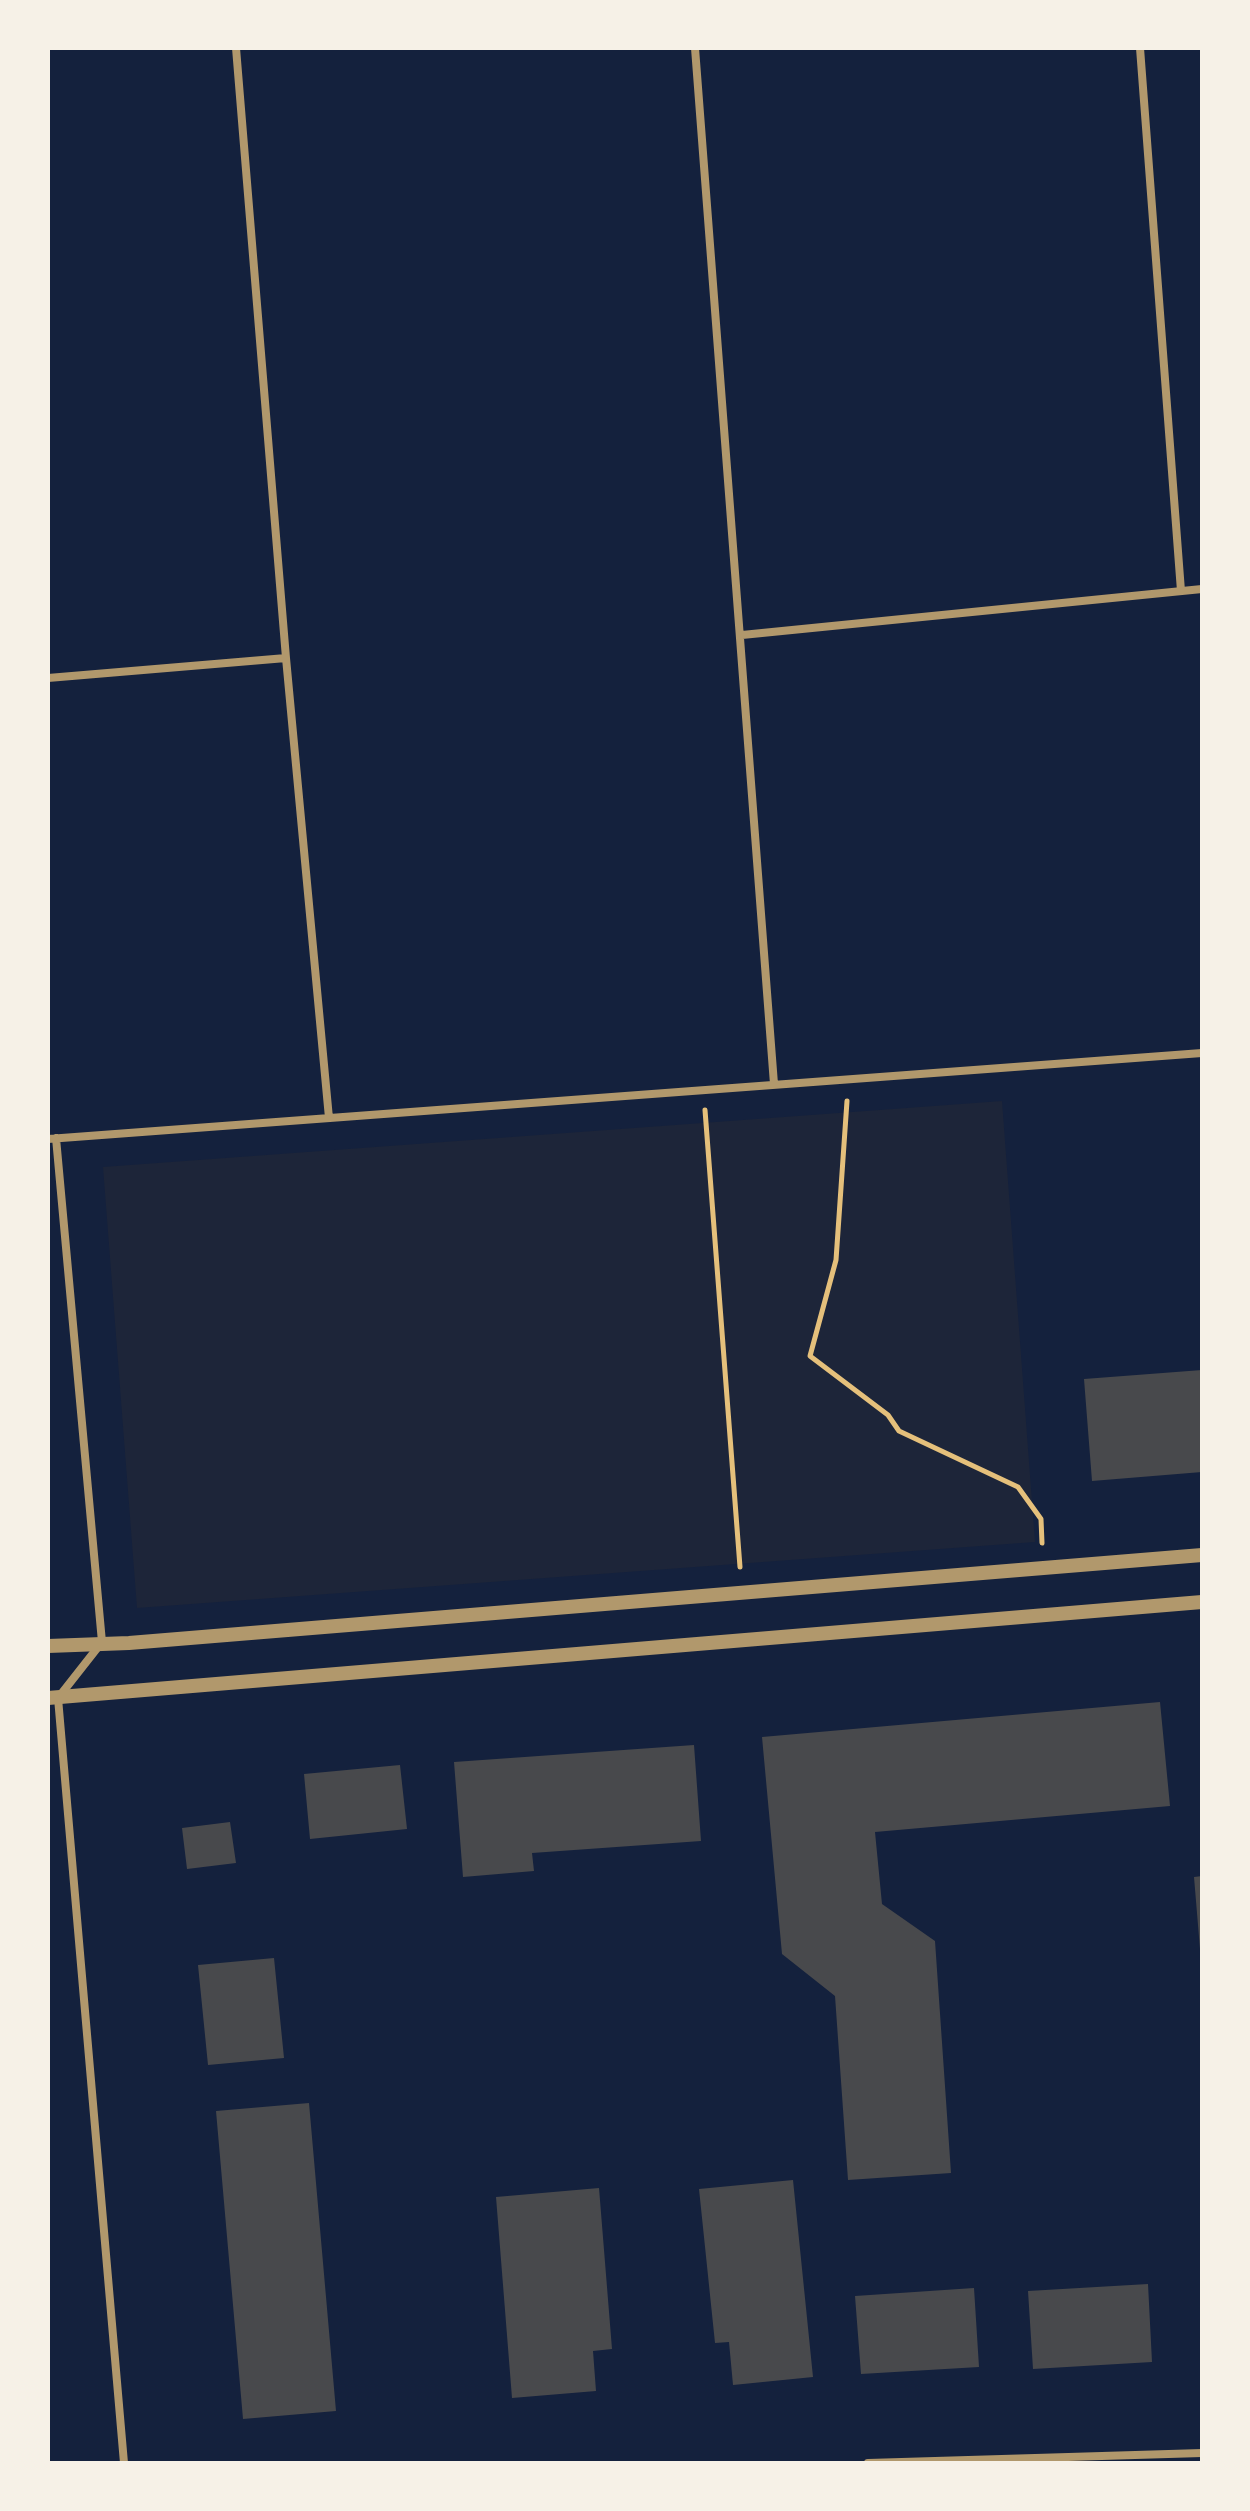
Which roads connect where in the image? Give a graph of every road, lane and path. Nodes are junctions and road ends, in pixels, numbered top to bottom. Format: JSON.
{"nodes":[{"id":1,"x":236,"y":48,"type":"edge"},
{"id":2,"x":695,"y":48,"type":"edge"},
{"id":3,"x":1140,"y":48,"type":"edge"},
{"id":4,"x":1202,"y":589,"type":"edge"},
{"id":5,"x":1181,"y":591,"type":"junction"},
{"id":6,"x":742,"y":635,"type":"junction"},
{"id":7,"x":286,"y":658,"type":"junction"},
{"id":8,"x":48,"y":678,"type":"edge"},
{"id":9,"x":1202,"y":1053,"type":"edge"},
{"id":10,"x":848,"y":1079,"type":"junction"},
{"id":11,"x":774,"y":1084,"type":"junction"},
{"id":12,"x":703,"y":1089,"type":"junction"},
{"id":13,"x":329,"y":1118,"type":"junction"},
{"id":14,"x":52,"y":1139,"type":"edge"},
{"id":15,"x":1202,"y":1555,"type":"edge"},
{"id":16,"x":1044,"y":1568,"type":"junction"},
{"id":17,"x":742,"y":1592,"type":"junction"},
{"id":18,"x":1202,"y":1602,"type":"edge"},
{"id":19,"x":102,"y":1642,"type":"junction"},
{"id":20,"x":48,"y":1646,"type":"edge"},
{"id":21,"x":53,"y":1698,"type":"edge"},
{"id":22,"x":1202,"y":2453,"type":"edge"},
{"id":23,"x":124,"y":2463,"type":"edge"},
{"id":24,"x":868,"y":2463,"type":"edge"}],
"edges":[{"from":1,"to":7,"type":"street"},
{"from":2,"to":6,"type":"street"},
{"from":3,"to":5,"type":"street"},
{"from":4,"to":5,"type":"street"},
{"from":5,"to":6,"type":"street"},
{"from":6,"to":11,"type":"street"},
{"from":7,"to":8,"type":"street"},
{"from":7,"to":13,"type":"street"},
{"from":9,"to":10,"type":"street"},
{"from":10,"to":11,"type":"street"},
{"from":10,"to":16,"type":"path"},
{"from":11,"to":12,"type":"street"},
{"from":12,"to":13,"type":"street"},
{"from":12,"to":17,"type":"path"},
{"from":13,"to":14,"type":"street"},
{"from":14,"to":19,"type":"street"},
{"from":15,"to":16,"type":"street"},
{"from":16,"to":17,"type":"street"},
{"from":17,"to":19,"type":"street"},
{"from":18,"to":21,"type":"street"},
{"from":19,"to":20,"type":"street"},
{"from":19,"to":21,"type":"street"},
{"from":21,"to":23,"type":"street"},
{"from":22,"to":24,"type":"street"}]}
